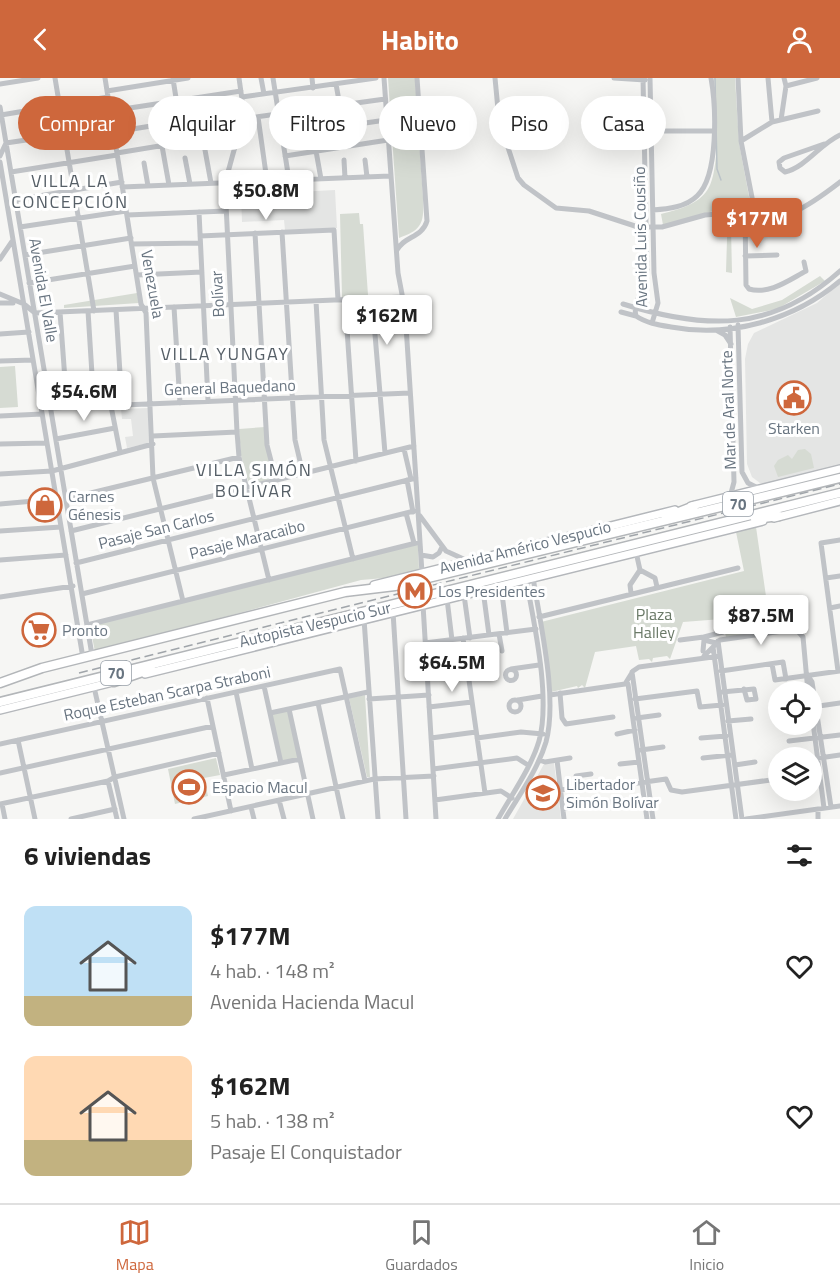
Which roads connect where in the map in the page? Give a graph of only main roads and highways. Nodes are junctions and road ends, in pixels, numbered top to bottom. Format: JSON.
{"nodes":[{"id":1,"x":840,"y":469,"type":"edge"},
{"id":2,"x":840,"y":478,"type":"edge"},
{"id":3,"x":840,"y":493,"type":"edge"},
{"id":4,"x":840,"y":501,"type":"edge"},
{"id":5,"x":694,"y":506,"type":"junction"},
{"id":6,"x":779,"y":516,"type":"junction"},
{"id":7,"x":724,"y":522,"type":"junction"},
{"id":8,"x":636,"y":529,"type":"junction"},
{"id":9,"x":345,"y":592,"type":"junction"},
{"id":10,"x":232,"y":643,"type":"junction"},
{"id":11,"x":0,"y":681,"type":"edge"},
{"id":12,"x":114,"y":682,"type":"junction"},
{"id":13,"x":0,"y":702,"type":"edge"},
{"id":14,"x":0,"y":710,"type":"edge"}],
"edges":[{"from":1,"to":5,"type":"main road","name":"Avenida Américo Vespucio"},
{"from":2,"to":8,"type":"highway","name":"Autopista Vespucio Sur","number":"70"},
{"from":3,"to":7,"type":"highway","name":"Autopista Vespucio Sur","number":"70"},
{"from":4,"to":6,"type":"main road","name":"Avenida Américo Vespucio"},
{"from":5,"to":8,"type":"highway"},
{"from":5,"to":9,"type":"main road","name":"Avenida Américo Vespucio"},
{"from":6,"to":7,"type":"highway"},
{"from":6,"to":12,"type":"main road","name":"Avenida Américo Vespucio"},
{"from":7,"to":10,"type":"highway","name":"Autopista Vespucio Sur","number":"70"},
{"from":8,"to":9,"type":"highway","name":"Autopista Vespucio Sur","number":"70"},
{"from":9,"to":11,"type":"highway","name":"Avenida Américo Vespucio","number":"70"},
{"from":10,"to":12,"type":"highway"},
{"from":10,"to":13,"type":"highway","name":"Autopista Vespucio Sur","number":"70"},
{"from":12,"to":14,"type":"main road","name":"Avenida Américo Vespucio"}]}
